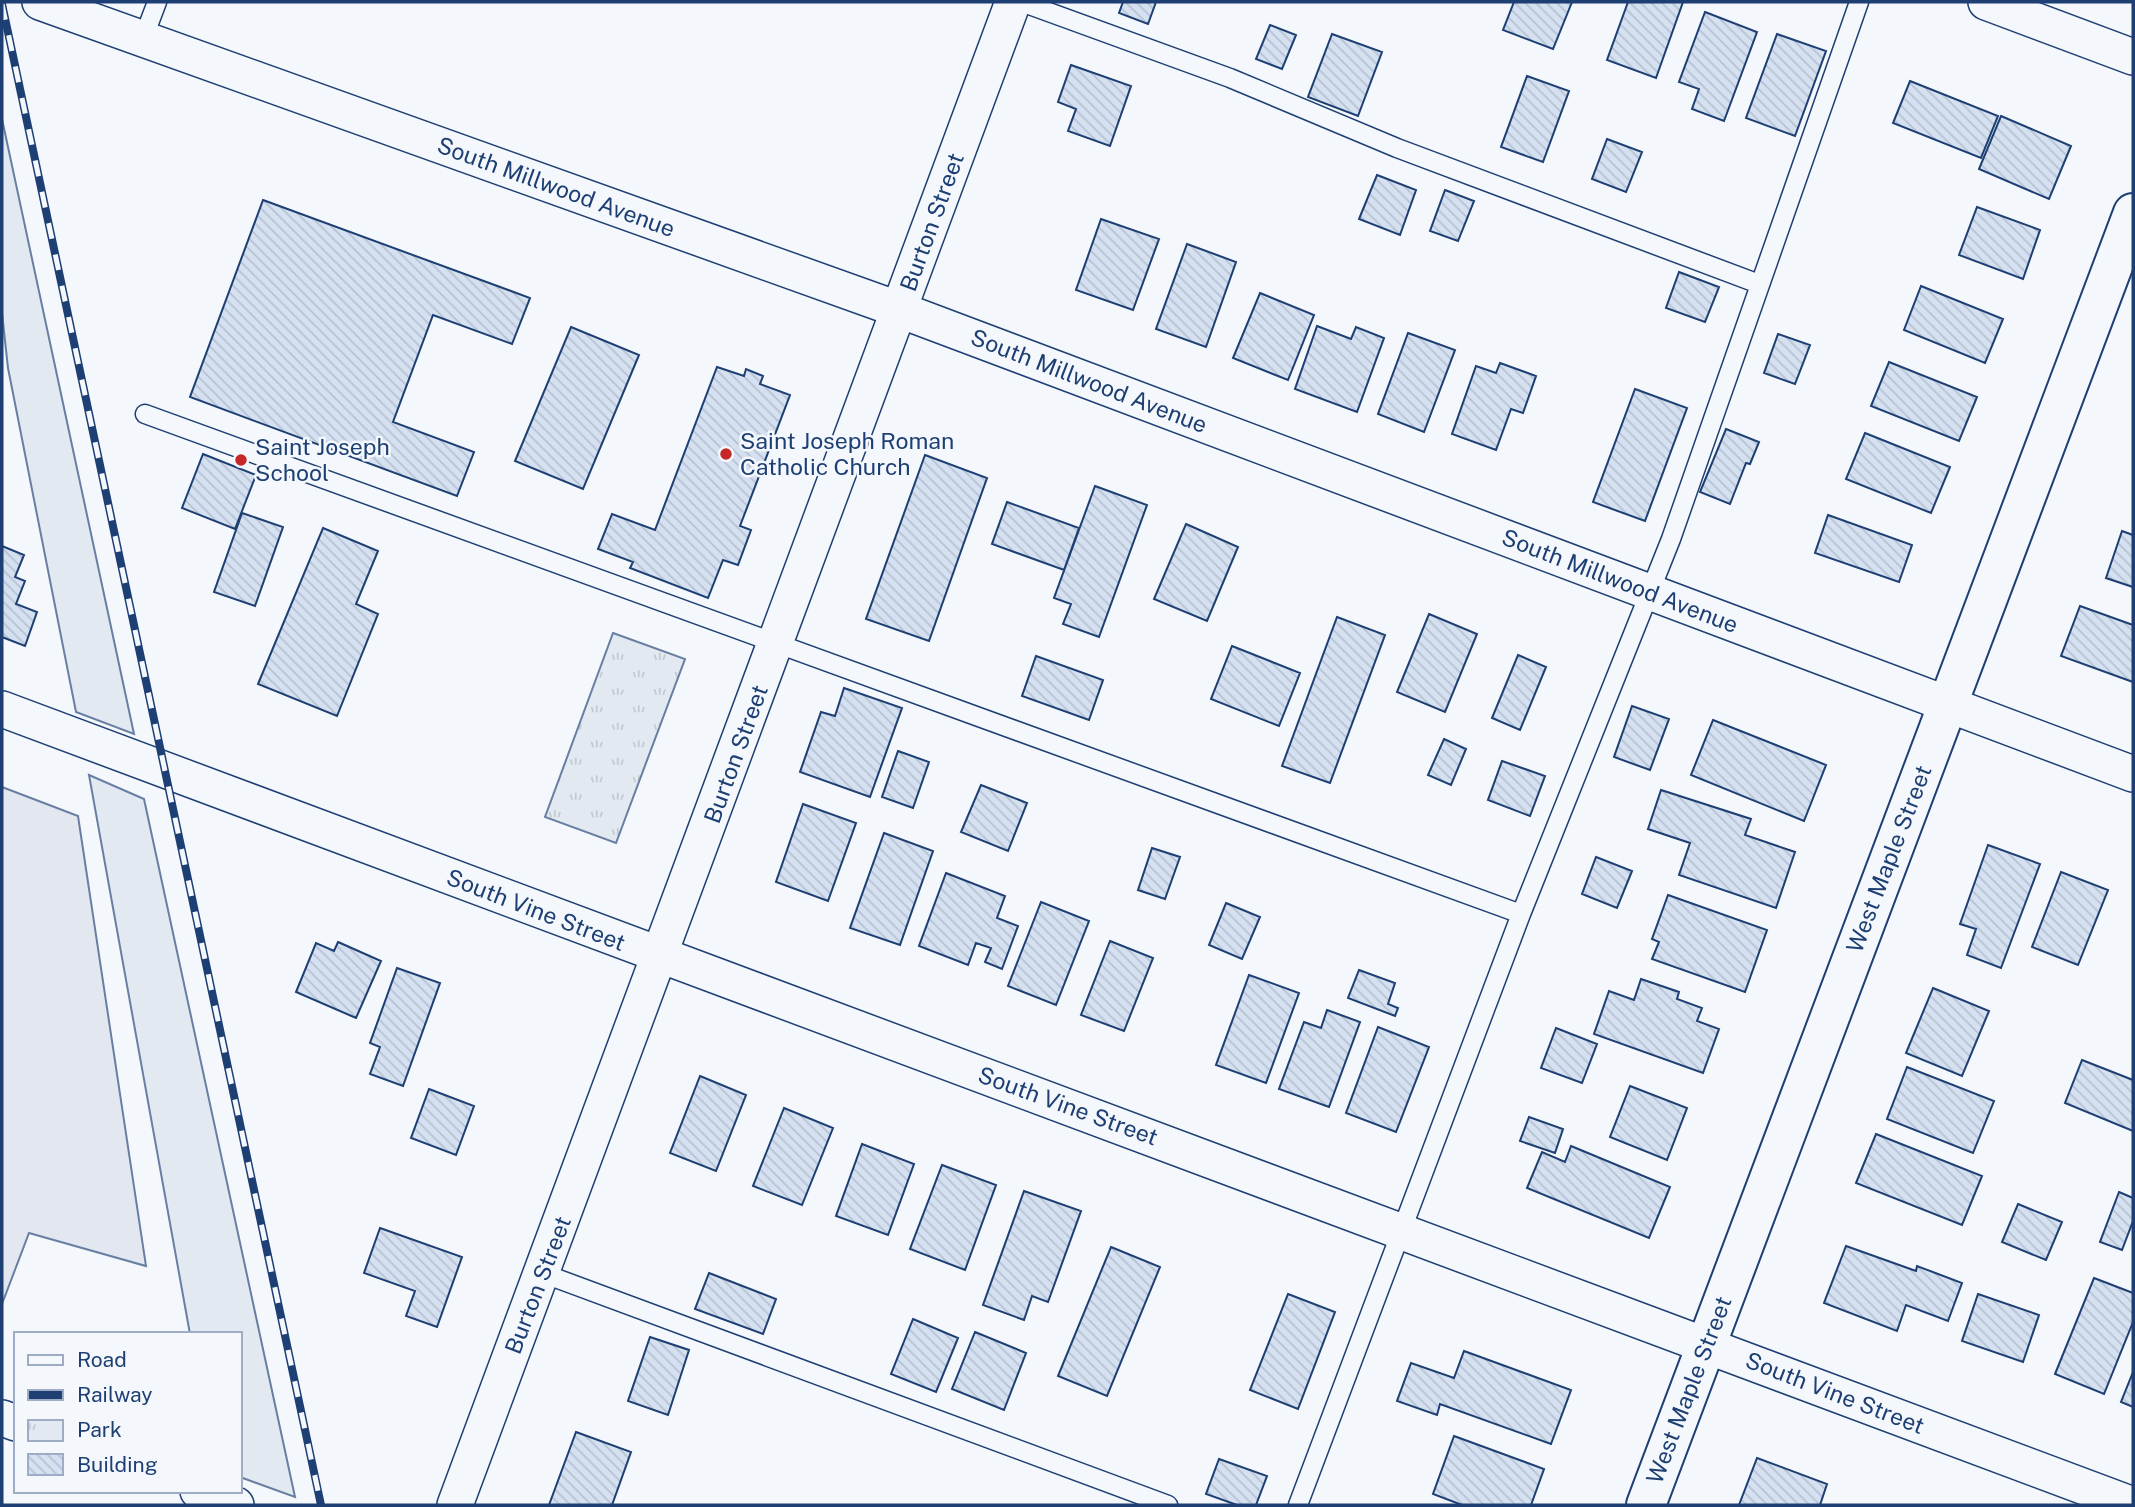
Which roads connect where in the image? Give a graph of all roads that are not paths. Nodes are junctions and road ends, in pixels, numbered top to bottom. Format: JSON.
{"nodes":[{"id":1,"x":40,"y":2,"type":"edge"},
{"id":2,"x":157,"y":2,"type":"edge"},
{"id":3,"x":1013,"y":2,"type":"edge"},
{"id":4,"x":1021,"y":2,"type":"edge"},
{"id":5,"x":1859,"y":2,"type":"edge"},
{"id":6,"x":1986,"y":2,"type":"edge"},
{"id":7,"x":143,"y":39,"type":"junction"},
{"id":8,"x":2133,"y":57,"type":"edge"},
{"id":9,"x":2133,"y":214,"type":"edge"},
{"id":10,"x":1759,"y":284,"type":"junction"},
{"id":11,"x":900,"y":310,"type":"junction"},
{"id":12,"x":145,"y":414,"type":"dead end"},
{"id":13,"x":1650,"y":592,"type":"junction"},
{"id":14,"x":777,"y":642,"type":"junction"},
{"id":15,"x":1948,"y":705,"type":"junction"},
{"id":16,"x":2,"y":709,"type":"edge"},
{"id":17,"x":2133,"y":774,"type":"edge"},
{"id":18,"x":1521,"y":914,"type":"junction"},
{"id":19,"x":661,"y":956,"type":"junction"},
{"id":20,"x":1404,"y":1230,"type":"junction"},
{"id":21,"x":542,"y":1273,"type":"junction"},
{"id":22,"x":1706,"y":1344,"type":"junction"},
{"id":23,"x":203,"y":1493,"type":"edge"},
{"id":24,"x":236,"y":1505,"type":"edge"},
{"id":25,"x":455,"y":1505,"type":"edge"},
{"id":26,"x":1168,"y":1505,"type":"edge"},
{"id":27,"x":1298,"y":1505,"type":"edge"},
{"id":28,"x":1646,"y":1505,"type":"edge"},
{"id":29,"x":2133,"y":1505,"type":"edge"}],
"edges":[{"from":1,"to":7,"type":"street","name":"South Millwood Avenue"},
{"from":2,"to":7,"type":"lane"},
{"from":3,"to":11,"type":"street","name":"Burton Street"},
{"from":4,"to":10,"type":"lane"},
{"from":5,"to":10,"type":"lane"},
{"from":6,"to":8,"type":"street"},
{"from":7,"to":11,"type":"street","name":"South Millwood Avenue"},
{"from":9,"to":15,"type":"street","name":"West Maple Street"},
{"from":10,"to":13,"type":"lane"},
{"from":11,"to":13,"type":"street","name":"South Millwood Avenue"},
{"from":11,"to":14,"type":"street","name":"Burton Street"},
{"from":12,"to":14,"type":"lane"},
{"from":13,"to":15,"type":"street","name":"South Millwood Avenue"},
{"from":13,"to":18,"type":"lane"},
{"from":14,"to":18,"type":"lane"},
{"from":14,"to":19,"type":"street","name":"Burton Street"},
{"from":15,"to":17,"type":"street","name":"South Millwood Avenue"},
{"from":15,"to":22,"type":"street","name":"West Maple Street"},
{"from":16,"to":19,"type":"street","name":"South Vine Street"},
{"from":18,"to":20,"type":"lane"},
{"from":19,"to":20,"type":"street","name":"South Vine Street"},
{"from":19,"to":21,"type":"street","name":"Burton Street"},
{"from":20,"to":22,"type":"street","name":"South Vine Street"},
{"from":20,"to":27,"type":"lane"},
{"from":21,"to":25,"type":"street","name":"Burton Street"},
{"from":21,"to":26,"type":"lane"},
{"from":22,"to":28,"type":"street","name":"West Maple Street"},
{"from":22,"to":29,"type":"street","name":"South Vine Street"},
{"from":23,"to":24,"type":"street"}]}
